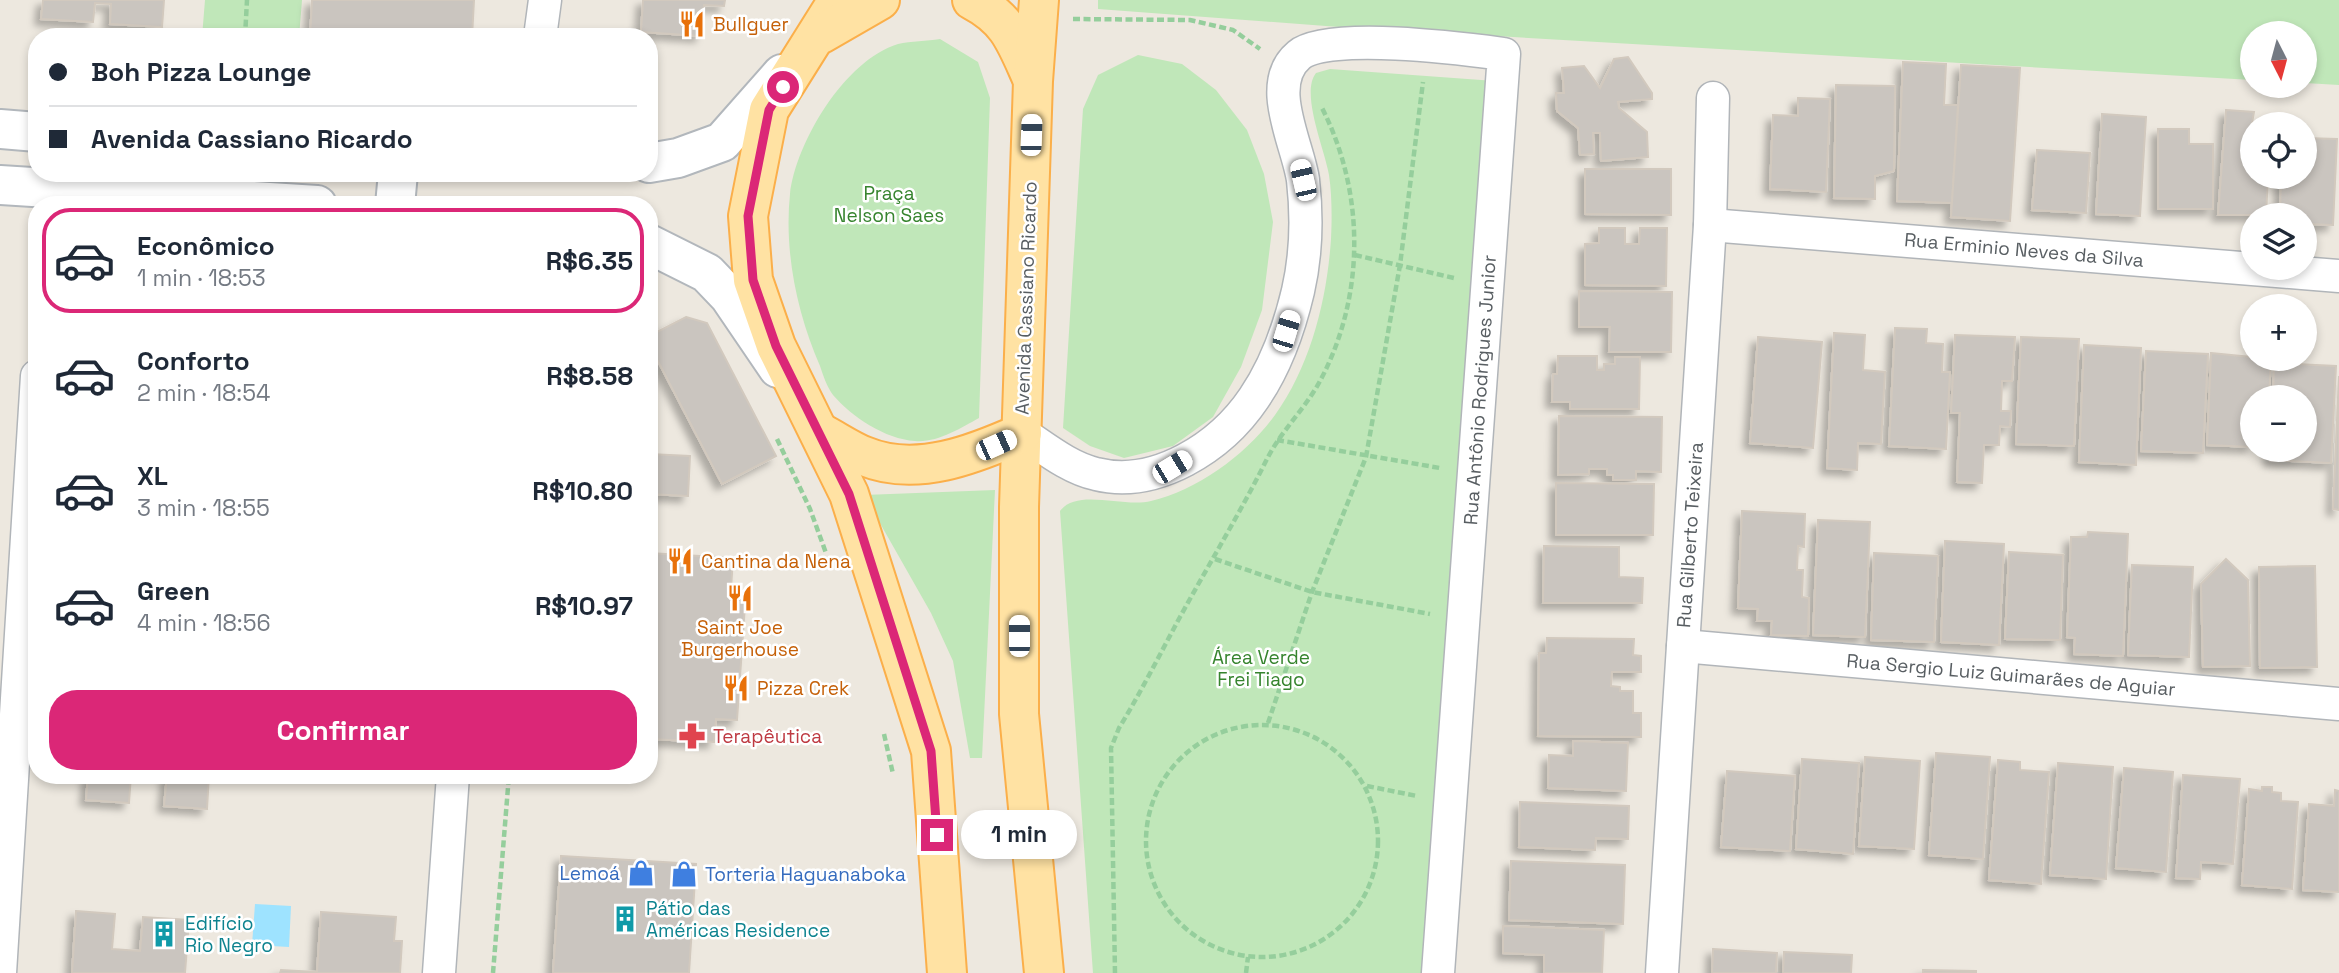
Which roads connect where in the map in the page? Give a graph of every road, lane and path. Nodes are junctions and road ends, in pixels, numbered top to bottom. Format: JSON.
{"nodes":[{"id":1,"x":247,"y":0,"type":"edge"},
{"id":2,"x":545,"y":0,"type":"edge"},
{"id":3,"x":838,"y":0,"type":"edge"},
{"id":4,"x":880,"y":0,"type":"edge"},
{"id":5,"x":972,"y":0,"type":"edge"},
{"id":6,"x":1038,"y":10,"type":"edge"},
{"id":7,"x":245,"y":28,"type":"edge"},
{"id":8,"x":541,"y":28,"type":"edge"},
{"id":9,"x":811,"y":41,"type":"junction"},
{"id":10,"x":1285,"y":79,"type":"junction"},
{"id":11,"x":1410,"y":80,"type":"dead end"},
{"id":12,"x":1033,"y":81,"type":"junction"},
{"id":13,"x":1423,"y":82,"type":"junction"},
{"id":14,"x":1436,"y":82,"type":"dead end"},
{"id":15,"x":1316,"y":97,"type":"dead end"},
{"id":16,"x":1713,"y":98,"type":"dead end"},
{"id":17,"x":0,"y":129,"type":"edge"},
{"id":18,"x":28,"y":131,"type":"edge"},
{"id":19,"x":658,"y":161,"type":"edge"},
{"id":20,"x":0,"y":185,"type":"edge"},
{"id":21,"x":49,"y":189,"type":"edge"},
{"id":22,"x":166,"y":196,"type":"edge"},
{"id":23,"x":1710,"y":225,"type":"junction"},
{"id":24,"x":658,"y":249,"type":"edge"},
{"id":25,"x":1355,"y":255,"type":"junction"},
{"id":26,"x":1400,"y":265,"type":"junction"},
{"id":27,"x":2339,"y":275,"type":"edge"},
{"id":28,"x":1457,"y":279,"type":"dead end"},
{"id":29,"x":821,"y":433,"type":"junction"},
{"id":30,"x":1022,"y":433,"type":"junction"},
{"id":31,"x":775,"y":434,"type":"dead end"},
{"id":32,"x":1277,"y":440,"type":"junction"},
{"id":33,"x":1366,"y":457,"type":"junction"},
{"id":34,"x":1442,"y":468,"type":"dead end"},
{"id":35,"x":28,"y":521,"type":"edge"},
{"id":36,"x":827,"y":558,"type":"dead end"},
{"id":37,"x":1215,"y":559,"type":"junction"},
{"id":38,"x":1312,"y":592,"type":"junction"},
{"id":39,"x":1432,"y":614,"type":"dead end"},
{"id":40,"x":1683,"y":646,"type":"junction"},
{"id":41,"x":2339,"y":704,"type":"edge"},
{"id":42,"x":880,"y":721,"type":"dead end"},
{"id":43,"x":1268,"y":723,"type":"junction"},
{"id":44,"x":452,"y":784,"type":"edge"},
{"id":45,"x":508,"y":784,"type":"edge"},
{"id":46,"x":896,"y":786,"type":"dead end"},
{"id":47,"x":1367,"y":786,"type":"junction"},
{"id":48,"x":1419,"y":797,"type":"dead end"},
{"id":49,"x":1248,"y":957,"type":"junction"},
{"id":50,"x":0,"y":973,"type":"edge"},
{"id":51,"x":439,"y":973,"type":"edge"},
{"id":52,"x":493,"y":973,"type":"edge"},
{"id":53,"x":947,"y":973,"type":"edge"},
{"id":54,"x":1044,"y":973,"type":"edge"},
{"id":55,"x":1115,"y":973,"type":"edge"},
{"id":56,"x":1246,"y":973,"type":"edge"},
{"id":57,"x":1438,"y":973,"type":"edge"},
{"id":58,"x":1662,"y":973,"type":"edge"}],
"edges":[{"from":1,"to":7,"type":"path"},
{"from":2,"to":8,"type":"street"},
{"from":3,"to":9,"type":"main road"},
{"from":4,"to":9,"type":"main road"},
{"from":5,"to":12,"type":"main road"},
{"from":6,"to":10,"type":"path"},
{"from":6,"to":12,"type":"main road","name":"Avenida Cassiano Ricardo"},
{"from":9,"to":19,"type":"street"},
{"from":9,"to":29,"type":"main road"},
{"from":10,"to":30,"type":"street"},
{"from":10,"to":57,"type":"street","name":"Rua Antônio Rodrigues Junior"},
{"from":11,"to":13,"type":"path"},
{"from":12,"to":30,"type":"main road","name":"Avenida Cassiano Ricardo"},
{"from":13,"to":14,"type":"path"},
{"from":13,"to":26,"type":"path"},
{"from":15,"to":25,"type":"path"},
{"from":16,"to":23,"type":"street","name":"Rua Gilberto Teixeira"},
{"from":17,"to":18,"type":"street"},
{"from":20,"to":21,"type":"street"},
{"from":21,"to":22,"type":"street"},
{"from":23,"to":27,"type":"street","name":"Rua Erminio Neves da Silva"},
{"from":23,"to":40,"type":"street","name":"Rua Gilberto Teixeira"},
{"from":24,"to":29,"type":"street"},
{"from":25,"to":26,"type":"path"},
{"from":25,"to":32,"type":"path"},
{"from":26,"to":28,"type":"path"},
{"from":26,"to":33,"type":"path"},
{"from":29,"to":30,"type":"main road"},
{"from":29,"to":53,"type":"main road"},
{"from":30,"to":54,"type":"main road","name":"Avenida Cassiano Ricardo"},
{"from":31,"to":36,"type":"path"},
{"from":32,"to":33,"type":"path"},
{"from":32,"to":37,"type":"path"},
{"from":33,"to":34,"type":"path"},
{"from":33,"to":38,"type":"path"},
{"from":35,"to":50,"type":"street"},
{"from":37,"to":38,"type":"path"},
{"from":37,"to":55,"type":"path"},
{"from":38,"to":39,"type":"path"},
{"from":38,"to":43,"type":"path"},
{"from":40,"to":41,"type":"street","name":"Rua Sergio Luiz Guimarães de Aguiar"},
{"from":40,"to":58,"type":"street","name":"Rua Gilberto Teixeira"},
{"from":42,"to":46,"type":"path"},
{"from":43,"to":47,"type":"path"},
{"from":43,"to":49,"type":"path"},
{"from":44,"to":51,"type":"street"},
{"from":45,"to":52,"type":"path"},
{"from":47,"to":48,"type":"path"},
{"from":47,"to":49,"type":"path"},
{"from":49,"to":56,"type":"path"}]}
